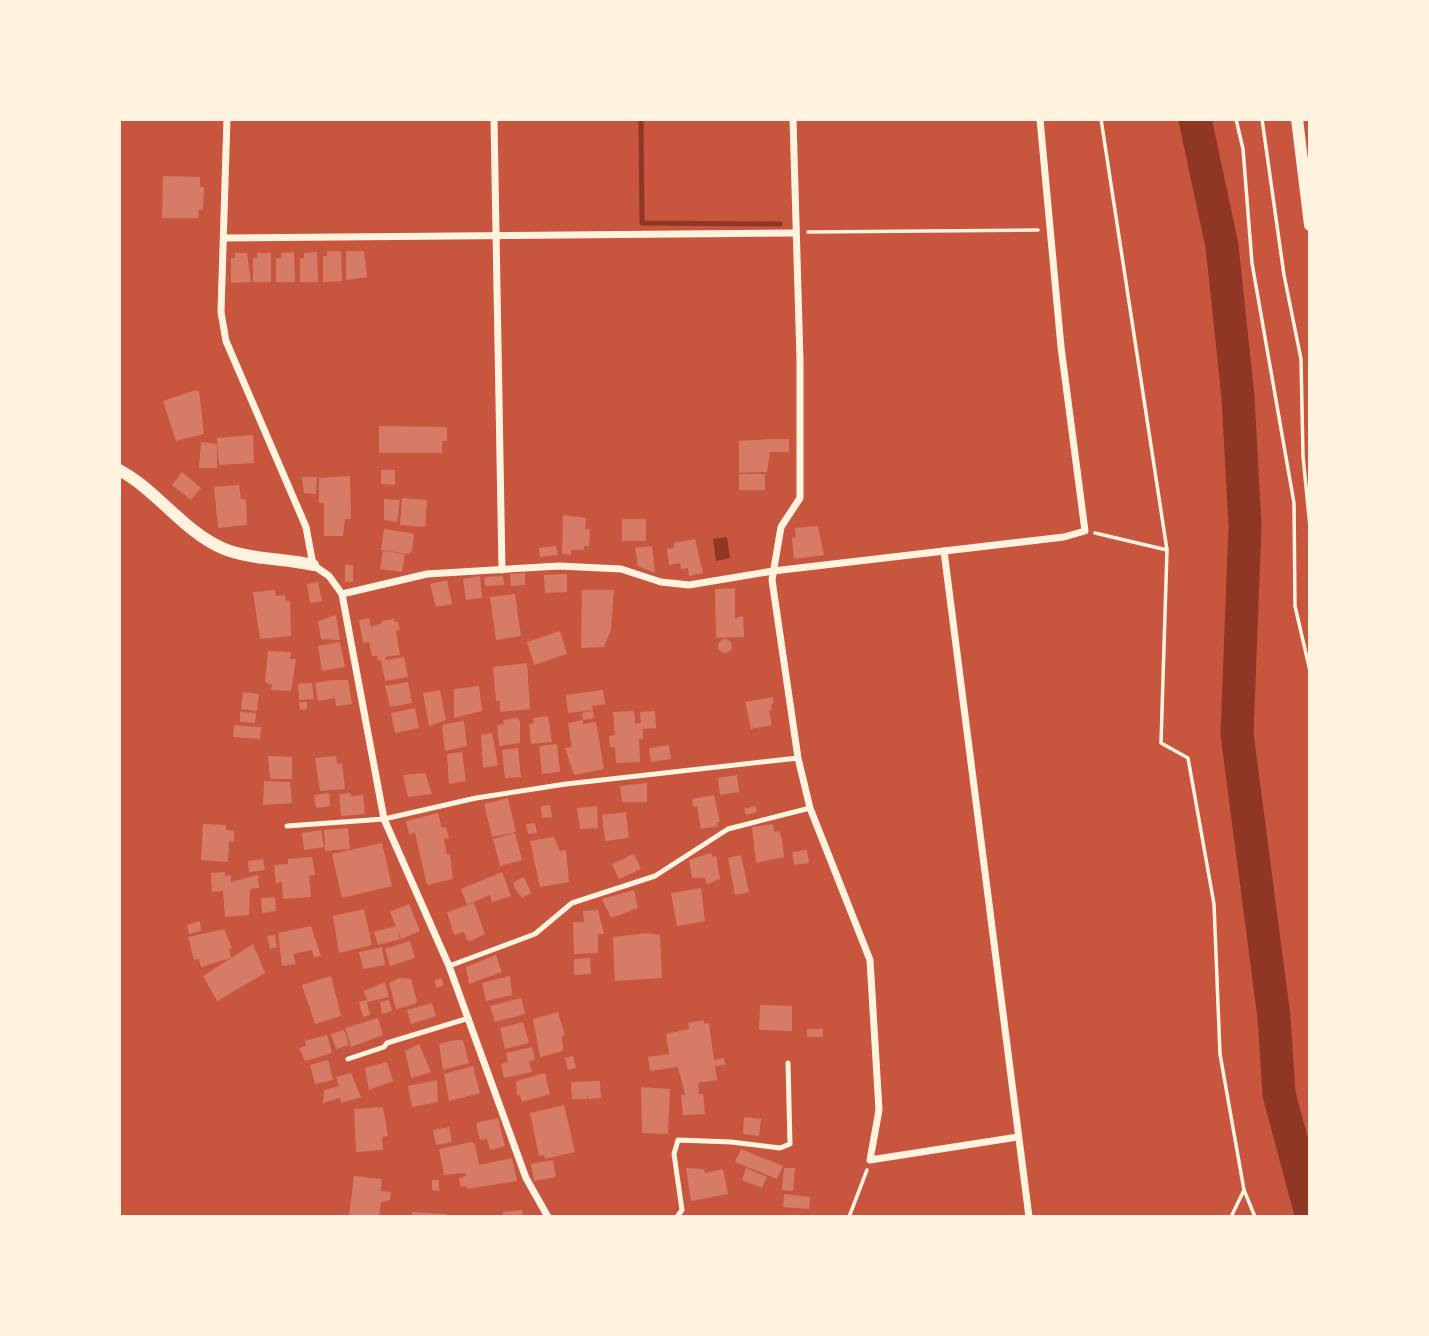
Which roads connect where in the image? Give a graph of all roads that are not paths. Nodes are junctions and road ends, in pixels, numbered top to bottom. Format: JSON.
{"nodes":[{"id":1,"x":227,"y":119,"type":"edge"},
{"id":2,"x":494,"y":119,"type":"edge"},
{"id":3,"x":793,"y":119,"type":"edge"},
{"id":4,"x":1040,"y":119,"type":"edge"},
{"id":5,"x":1297,"y":119,"type":"edge"},
{"id":6,"x":1310,"y":225,"type":"edge"},
{"id":7,"x":795,"y":233,"type":"junction"},
{"id":8,"x":496,"y":236,"type":"junction"},
{"id":9,"x":224,"y":238,"type":"junction"},
{"id":10,"x":119,"y":470,"type":"edge"},
{"id":11,"x":944,"y":551,"type":"junction"},
{"id":12,"x":313,"y":565,"type":"junction"},
{"id":13,"x":502,"y":570,"type":"junction"},
{"id":14,"x":773,"y":571,"type":"junction"},
{"id":15,"x":342,"y":594,"type":"junction"},
{"id":16,"x":798,"y":758,"type":"junction"},
{"id":17,"x":810,"y":808,"type":"junction"},
{"id":18,"x":384,"y":819,"type":"junction"},
{"id":19,"x":287,"y":827,"type":"dead end"},
{"id":20,"x":449,"y":966,"type":"junction"},
{"id":21,"x":469,"y":1018,"type":"junction"},
{"id":22,"x":348,"y":1059,"type":"dead end"},
{"id":23,"x":788,"y":1063,"type":"dead end"},
{"id":24,"x":1018,"y":1137,"type":"junction"},
{"id":25,"x":548,"y":1217,"type":"edge"},
{"id":26,"x":677,"y":1217,"type":"edge"},
{"id":27,"x":1029,"y":1217,"type":"edge"}],
"edges":[{"from":1,"to":9,"type":"street"},
{"from":2,"to":8,"type":"street"},
{"from":3,"to":7,"type":"street"},
{"from":4,"to":11,"type":"street"},
{"from":5,"to":6,"type":"street"},
{"from":7,"to":8,"type":"street"},
{"from":7,"to":14,"type":"street"},
{"from":8,"to":9,"type":"street"},
{"from":8,"to":13,"type":"street"},
{"from":9,"to":12,"type":"street"},
{"from":10,"to":12,"type":"street"},
{"from":11,"to":14,"type":"street"},
{"from":11,"to":24,"type":"street"},
{"from":12,"to":15,"type":"street"},
{"from":13,"to":14,"type":"street"},
{"from":13,"to":15,"type":"street"},
{"from":14,"to":16,"type":"street"},
{"from":15,"to":18,"type":"street"},
{"from":16,"to":17,"type":"street"},
{"from":16,"to":18,"type":"lane"},
{"from":17,"to":20,"type":"lane"},
{"from":17,"to":24,"type":"street"},
{"from":18,"to":19,"type":"lane"},
{"from":18,"to":20,"type":"street"},
{"from":20,"to":21,"type":"street"},
{"from":21,"to":22,"type":"lane"},
{"from":21,"to":25,"type":"street"},
{"from":23,"to":26,"type":"lane"},
{"from":24,"to":27,"type":"street"}]}
